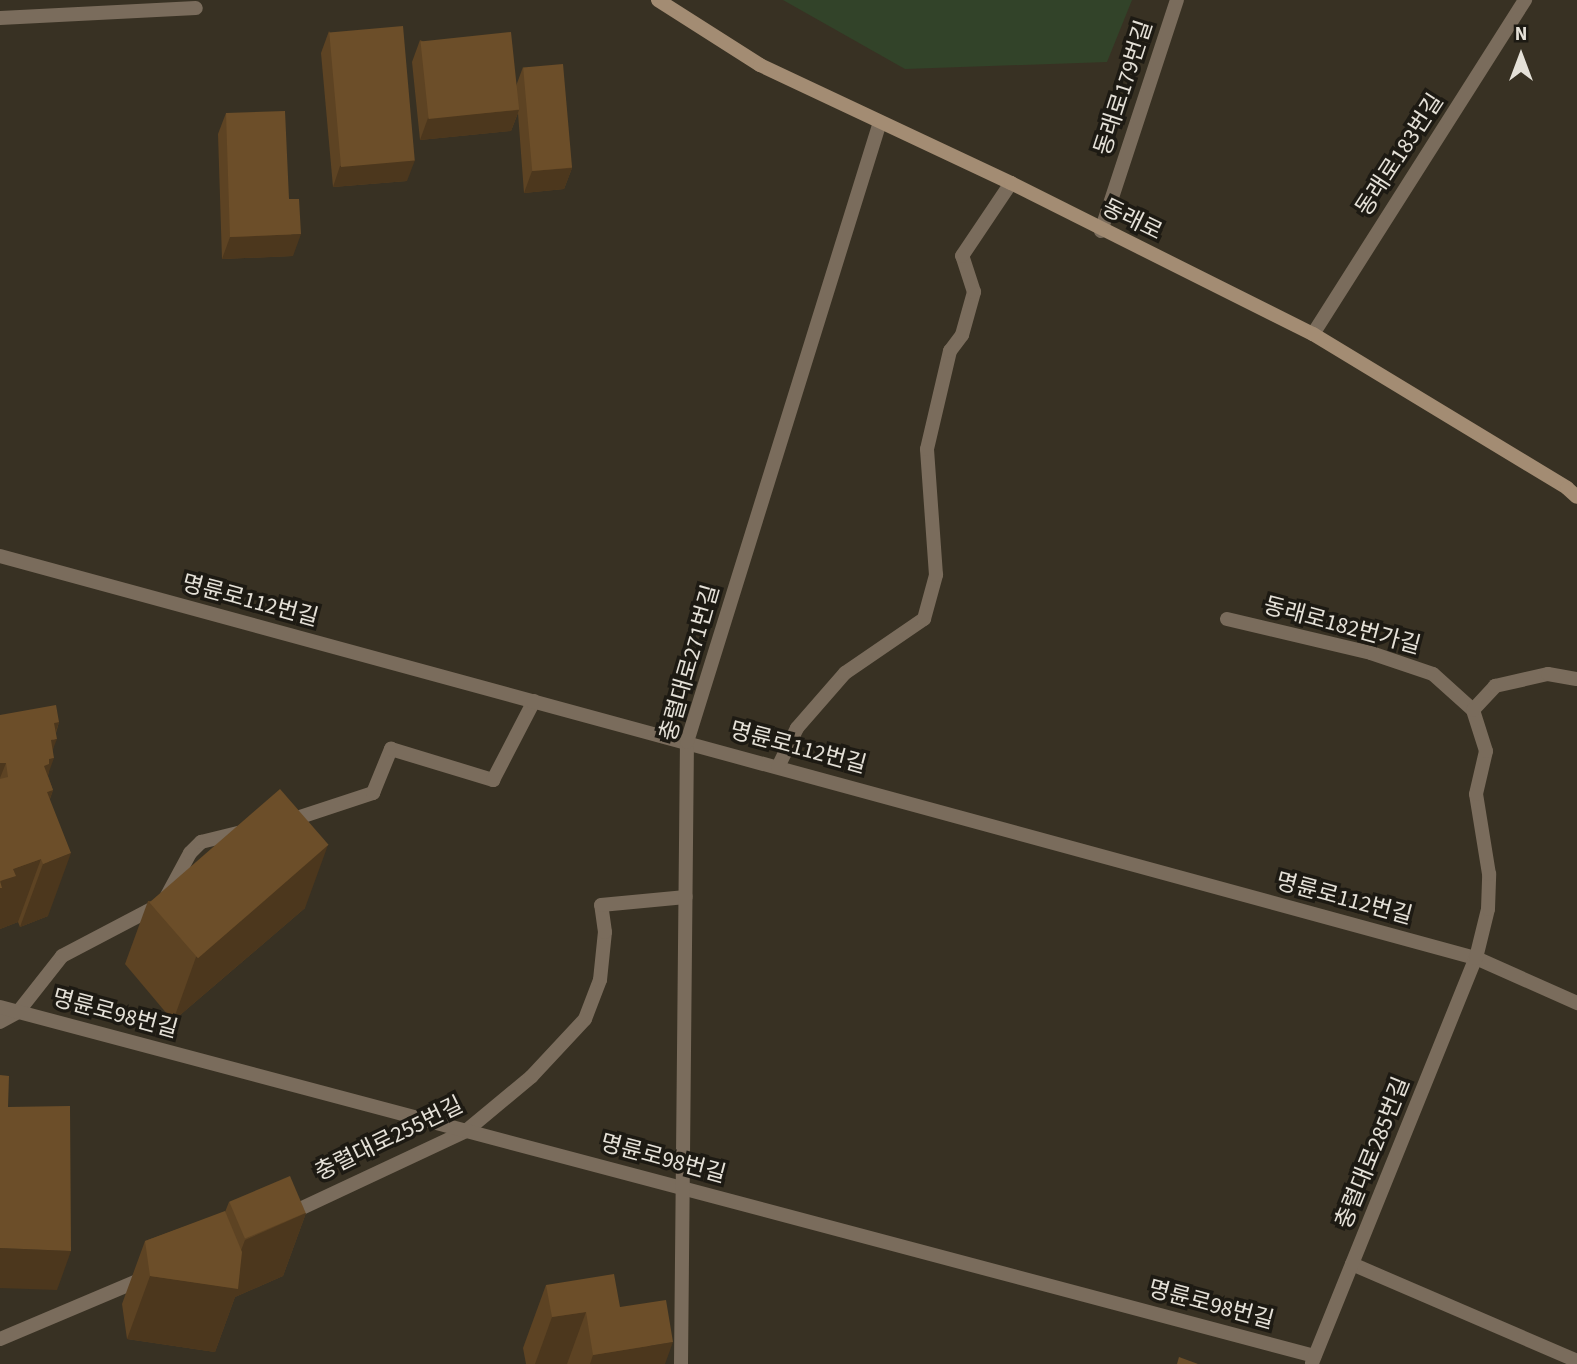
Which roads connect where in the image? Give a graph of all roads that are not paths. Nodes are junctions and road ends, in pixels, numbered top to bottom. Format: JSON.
{"nodes":[{"id":1,"x":659,"y":0,"type":"edge"},
{"id":2,"x":1177,"y":0,"type":"edge"},
{"id":3,"x":1525,"y":0,"type":"edge"},
{"id":4,"x":196,"y":8,"type":"dead end"},
{"id":5,"x":0,"y":18,"type":"edge"},
{"id":6,"x":880,"y":122,"type":"junction"},
{"id":7,"x":1011,"y":183,"type":"junction"},
{"id":8,"x":1101,"y":231,"type":"junction"},
{"id":9,"x":1312,"y":334,"type":"junction"},
{"id":10,"x":1577,"y":497,"type":"edge"},
{"id":11,"x":0,"y":556,"type":"edge"},
{"id":12,"x":1227,"y":619,"type":"dead end"},
{"id":13,"x":1577,"y":678,"type":"edge"},
{"id":14,"x":534,"y":701,"type":"junction"},
{"id":15,"x":1473,"y":710,"type":"junction"},
{"id":16,"x":687,"y":742,"type":"junction"},
{"id":17,"x":778,"y":766,"type":"junction"},
{"id":18,"x":685,"y":897,"type":"junction"},
{"id":19,"x":1476,"y":958,"type":"junction"},
{"id":20,"x":1577,"y":1003,"type":"edge"},
{"id":21,"x":0,"y":1007,"type":"edge"},
{"id":22,"x":18,"y":1012,"type":"junction"},
{"id":23,"x":0,"y":1022,"type":"edge"},
{"id":24,"x":466,"y":1130,"type":"junction"},
{"id":25,"x":682,"y":1188,"type":"junction"},
{"id":26,"x":267,"y":1224,"type":"edge"},
{"id":27,"x":1352,"y":1264,"type":"junction"},
{"id":28,"x":166,"y":1269,"type":"edge"},
{"id":29,"x":0,"y":1339,"type":"edge"},
{"id":30,"x":1313,"y":1360,"type":"edge"},
{"id":31,"x":1577,"y":1361,"type":"edge"},
{"id":32,"x":681,"y":1364,"type":"edge"}],
"edges":[{"from":1,"to":6,"type":"main road","name":"동래로"},
{"from":2,"to":8,"type":"street","name":"동래로179번길"},
{"from":3,"to":9,"type":"street","name":"동래로183번길"},
{"from":4,"to":5,"type":"street"},
{"from":6,"to":7,"type":"main road","name":"동래로"},
{"from":6,"to":16,"type":"street","name":"충렬대로271번길"},
{"from":7,"to":8,"type":"main road","name":"동래로"},
{"from":7,"to":17,"type":"street"},
{"from":8,"to":9,"type":"main road","name":"동래로"},
{"from":9,"to":10,"type":"main road","name":"동래로"},
{"from":11,"to":14,"type":"street","name":"명륜로112번길"},
{"from":12,"to":15,"type":"street","name":"동래로182번가길"},
{"from":13,"to":15,"type":"street"},
{"from":14,"to":16,"type":"street","name":"명륜로112번길"},
{"from":14,"to":22,"type":"street"},
{"from":15,"to":19,"type":"street","name":"충렬대로285번길"},
{"from":16,"to":17,"type":"street","name":"명륜로112번길"},
{"from":16,"to":18,"type":"street","name":"충렬대로271번길"},
{"from":17,"to":19,"type":"street","name":"명륜로112번길"},
{"from":18,"to":24,"type":"street","name":"충렬대로255번길"},
{"from":18,"to":25,"type":"street","name":"충렬대로271번길"},
{"from":19,"to":20,"type":"street","name":"명륜로112번길"},
{"from":19,"to":27,"type":"street","name":"충렬대로285번길"},
{"from":21,"to":22,"type":"street","name":"명륜로98번길"},
{"from":22,"to":23,"type":"street"},
{"from":22,"to":24,"type":"street","name":"명륜로98번길"},
{"from":24,"to":25,"type":"street","name":"명륜로98번길"},
{"from":24,"to":26,"type":"street","name":"충렬대로255번길"},
{"from":25,"to":30,"type":"street","name":"명륜로98번길"},
{"from":25,"to":32,"type":"street","name":"충렬대로271번길"},
{"from":27,"to":30,"type":"street","name":"충렬대로285번길"},
{"from":27,"to":31,"type":"street"},
{"from":28,"to":29,"type":"street"}]}
